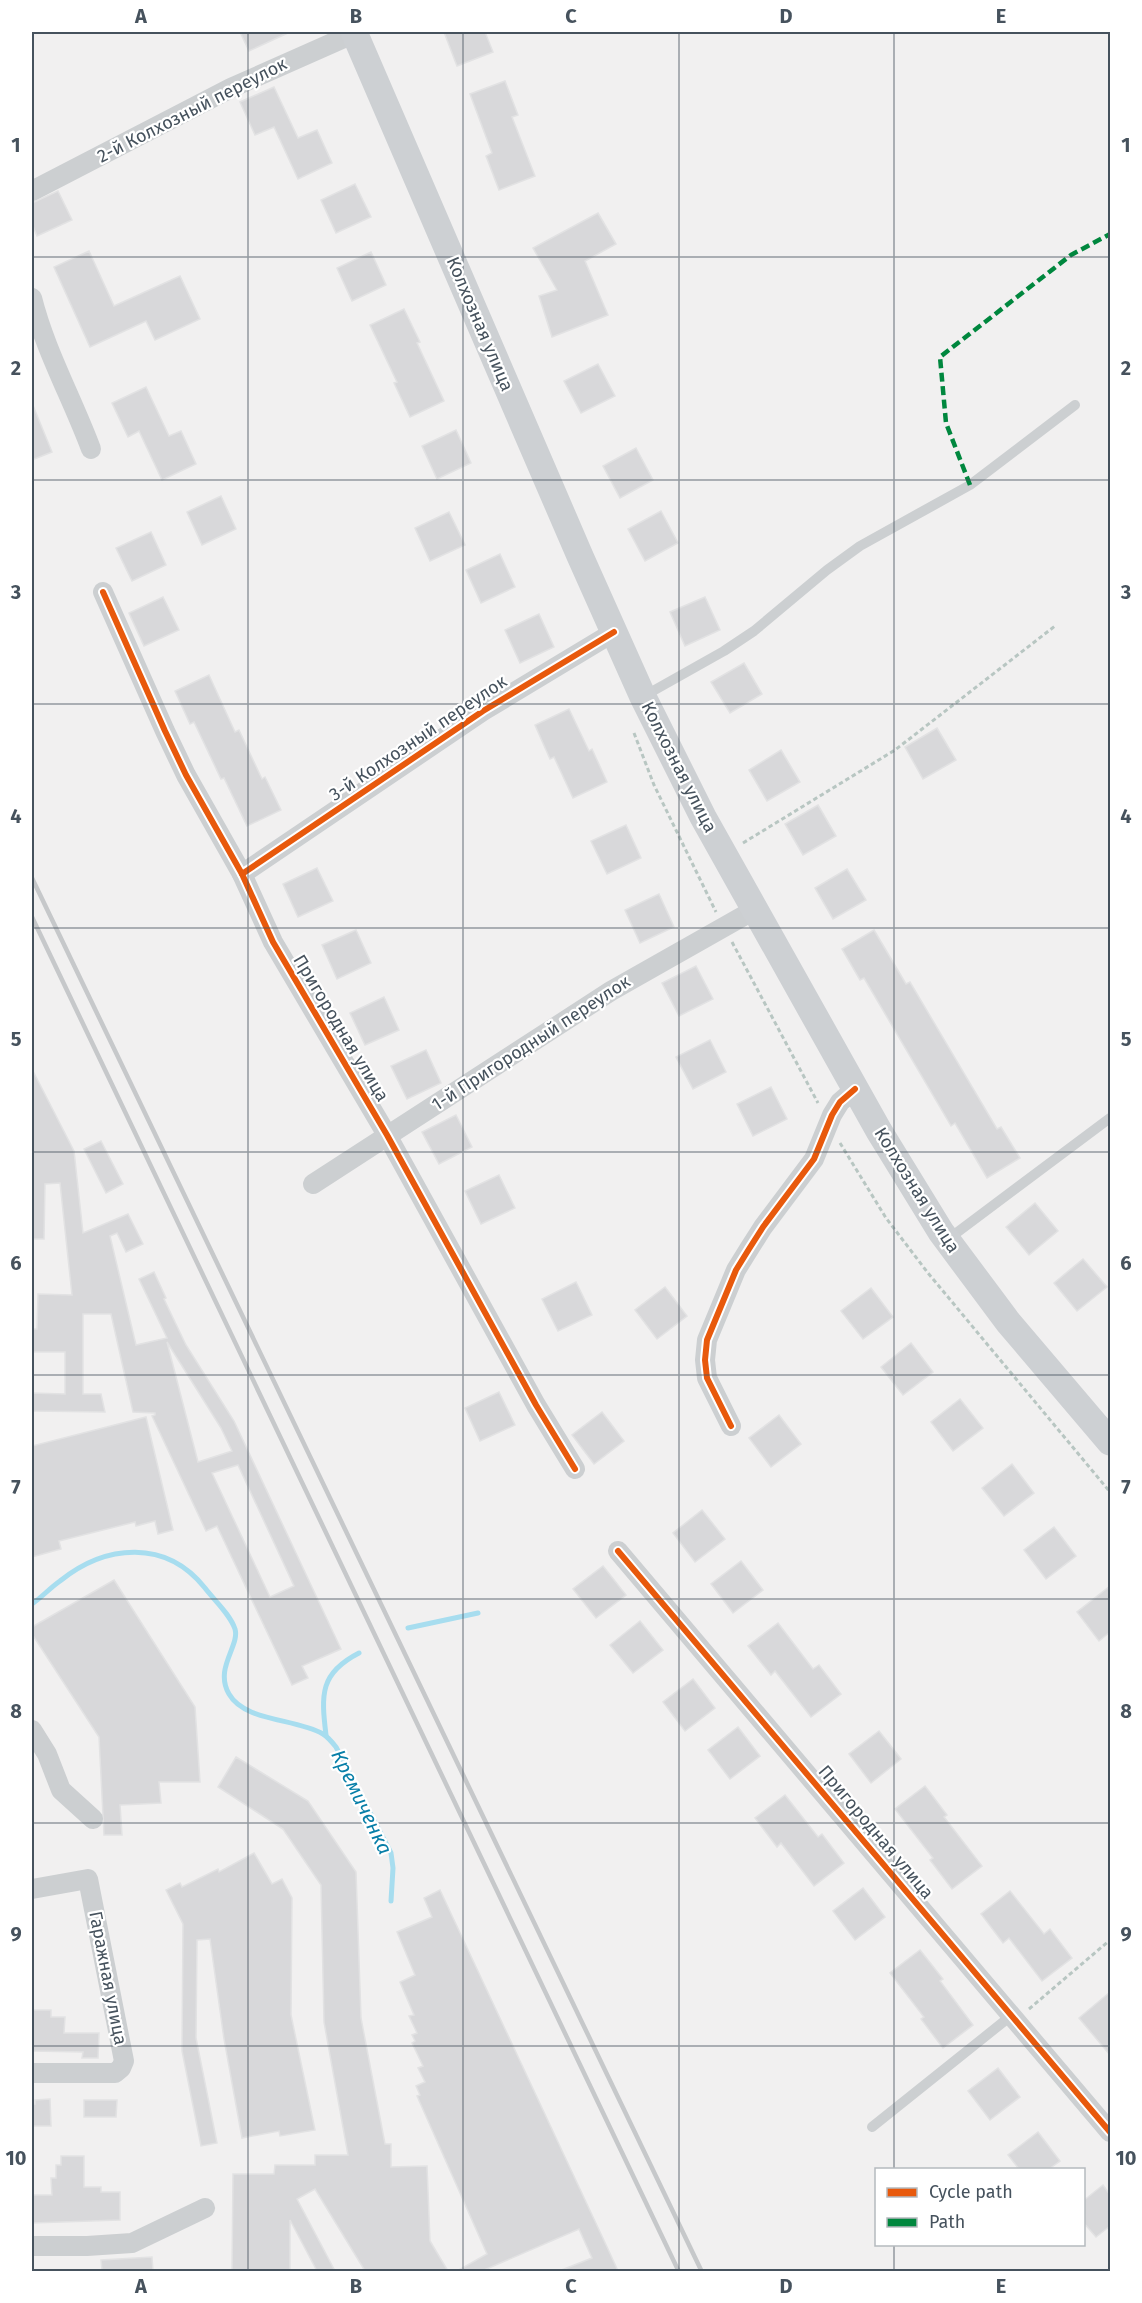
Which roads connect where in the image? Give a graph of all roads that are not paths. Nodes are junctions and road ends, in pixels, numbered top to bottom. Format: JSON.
{"nodes":[{"id":1,"x":354,"y":32,"type":"edge"},
{"id":2,"x":32,"y":191,"type":"edge"},
{"id":3,"x":32,"y":298,"type":"edge"},
{"id":4,"x":1075,"y":405,"type":"dead end"},
{"id":5,"x":91,"y":449,"type":"dead end"},
{"id":6,"x":103,"y":592,"type":"dead end"},
{"id":7,"x":614,"y":632,"type":"junction"},
{"id":8,"x":643,"y":697,"type":"junction"},
{"id":9,"x":242,"y":874,"type":"junction"},
{"id":10,"x":754,"y":910,"type":"junction"},
{"id":11,"x":855,"y":1089,"type":"junction"},
{"id":12,"x":1110,"y":1118,"type":"edge"},
{"id":13,"x":387,"y":1135,"type":"junction"},
{"id":14,"x":313,"y":1184,"type":"dead end"},
{"id":15,"x":946,"y":1240,"type":"junction"},
{"id":16,"x":731,"y":1425,"type":"dead end"},
{"id":17,"x":1110,"y":1442,"type":"edge"},
{"id":18,"x":575,"y":1469,"type":"dead end"},
{"id":19,"x":618,"y":1551,"type":"dead end"},
{"id":20,"x":32,"y":1730,"type":"edge"},
{"id":21,"x":93,"y":1819,"type":"dead end"},
{"id":22,"x":32,"y":1889,"type":"edge"},
{"id":23,"x":1014,"y":2018,"type":"junction"},
{"id":24,"x":32,"y":2073,"type":"edge"},
{"id":25,"x":872,"y":2127,"type":"dead end"},
{"id":26,"x":1110,"y":2132,"type":"edge"},
{"id":27,"x":205,"y":2208,"type":"dead end"},
{"id":28,"x":32,"y":2246,"type":"edge"}],
"edges":[{"from":1,"to":2,"type":"street","name":"2-й Колхозный переулок"},
{"from":1,"to":7,"type":"main road","name":"Колхозная улица"},
{"from":3,"to":5,"type":"street"},
{"from":4,"to":8,"type":"lane"},
{"from":6,"to":9,"type":"street","name":"Пригородная улица"},
{"from":7,"to":8,"type":"main road","name":"Колхозная улица"},
{"from":7,"to":9,"type":"street","name":"3-й Колхозный переулок"},
{"from":8,"to":10,"type":"main road","name":"Колхозная улица"},
{"from":9,"to":13,"type":"street","name":"Пригородная улица"},
{"from":10,"to":11,"type":"main road","name":"Колхозная улица"},
{"from":10,"to":13,"type":"street","name":"1-й Пригородный переулок"},
{"from":11,"to":15,"type":"main road","name":"Колхозная улица"},
{"from":11,"to":16,"type":"street"},
{"from":12,"to":15,"type":"lane"},
{"from":13,"to":14,"type":"street","name":"1-й Пригородный переулок"},
{"from":13,"to":18,"type":"street","name":"Пригородная улица"},
{"from":15,"to":17,"type":"main road","name":"Колхозная улица"},
{"from":19,"to":23,"type":"street","name":"Пригородная улица"},
{"from":20,"to":21,"type":"street"},
{"from":22,"to":24,"type":"street","name":"Гаражная улица"},
{"from":23,"to":25,"type":"lane"},
{"from":23,"to":26,"type":"street","name":"Пригородная улица"},
{"from":27,"to":28,"type":"street"}]}
